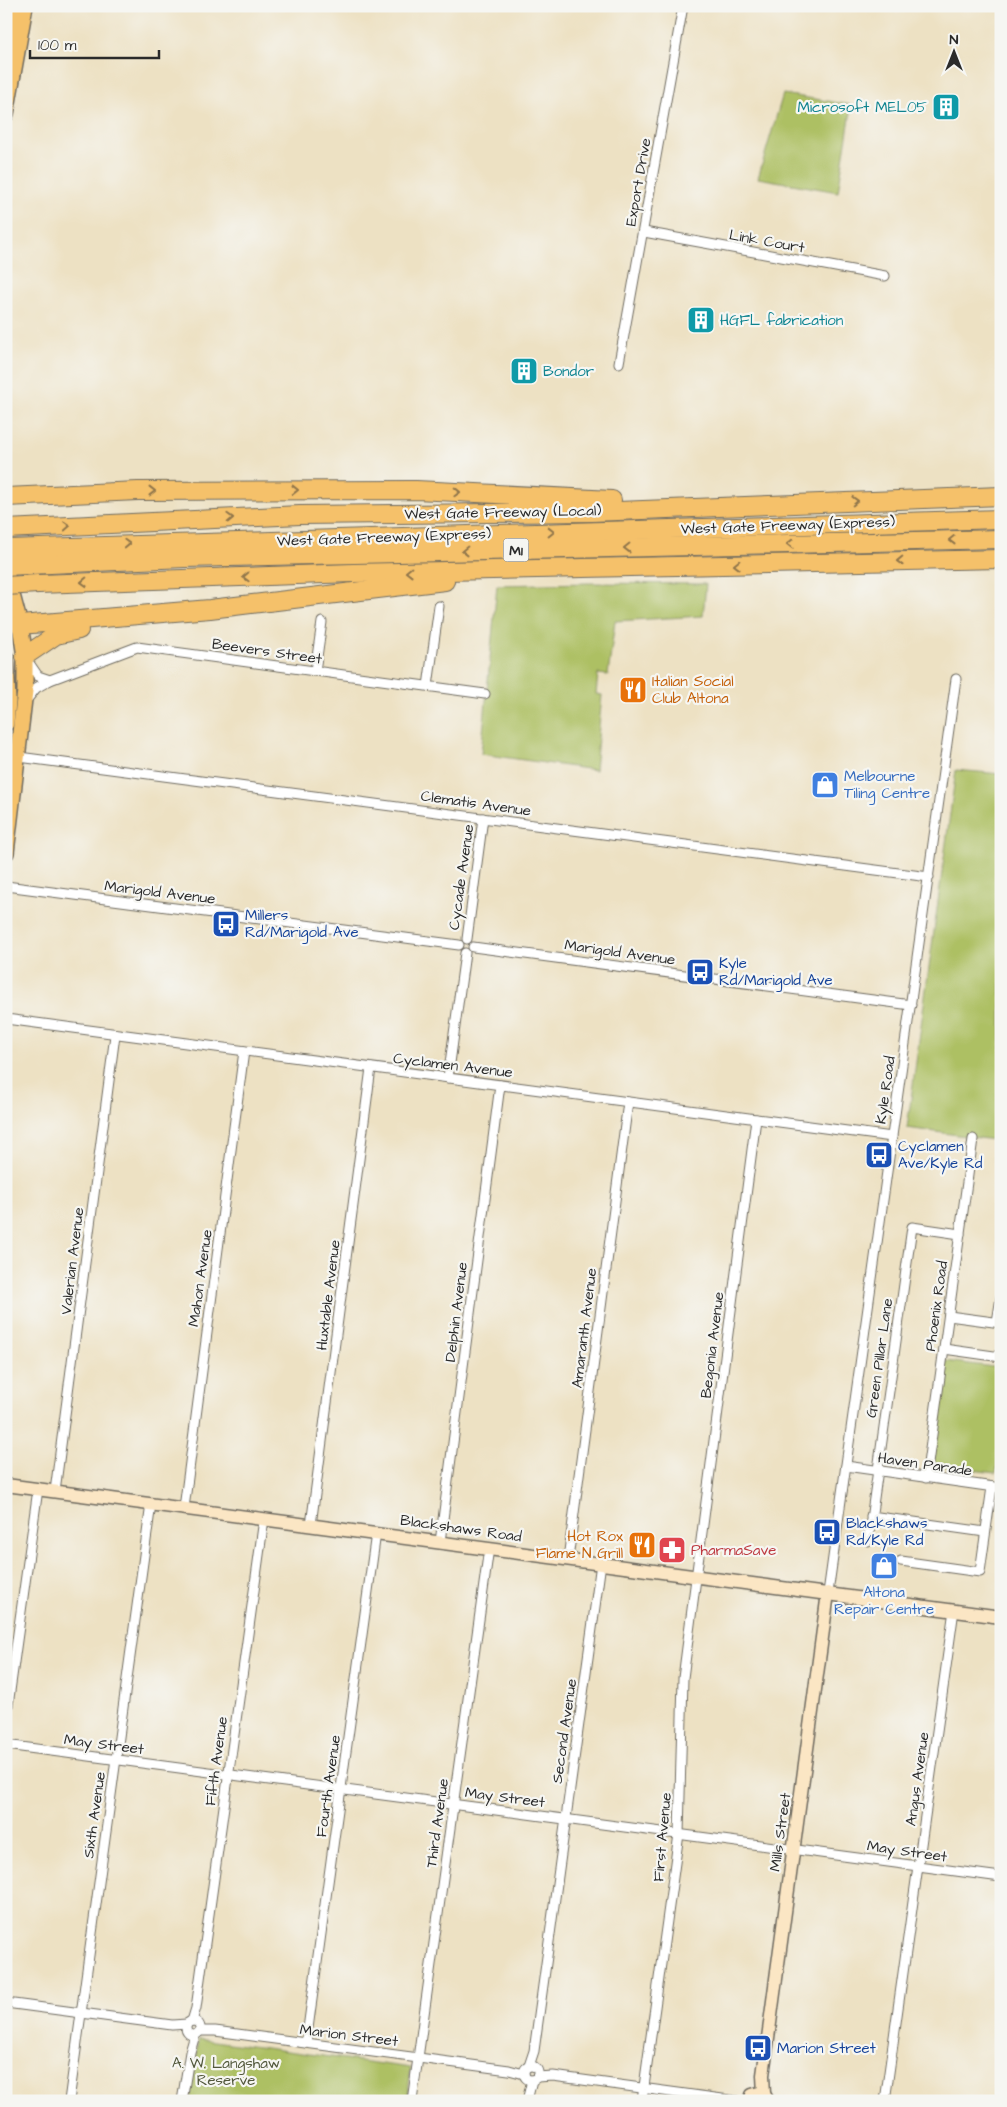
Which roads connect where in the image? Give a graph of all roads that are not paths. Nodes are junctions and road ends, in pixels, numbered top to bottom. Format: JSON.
{"nodes":[{"id":1,"x":13,"y":6,"type":"edge"},
{"id":2,"x":25,"y":6,"type":"edge"},
{"id":3,"x":683,"y":6,"type":"edge"},
{"id":4,"x":12,"y":32,"type":"edge"},
{"id":5,"x":6,"y":47,"type":"edge"},
{"id":6,"x":6,"y":114,"type":"edge"},
{"id":7,"x":644,"y":232,"type":"junction"},
{"id":8,"x":885,"y":276,"type":"dead end"},
{"id":9,"x":619,"y":363,"type":"dead end"},
{"id":10,"x":6,"y":484,"type":"edge"},
{"id":11,"x":1001,"y":496,"type":"edge"},
{"id":12,"x":6,"y":497,"type":"edge"},
{"id":13,"x":32,"y":497,"type":"junction"},
{"id":14,"x":760,"y":504,"type":"junction"},
{"id":15,"x":1001,"y":518,"type":"edge"},
{"id":16,"x":12,"y":529,"type":"edge"},
{"id":17,"x":1001,"y":539,"type":"edge"},
{"id":18,"x":6,"y":548,"type":"edge"},
{"id":19,"x":1001,"y":558,"type":"edge"},
{"id":20,"x":6,"y":566,"type":"edge"},
{"id":21,"x":545,"y":569,"type":"junction"},
{"id":22,"x":6,"y":572,"type":"edge"},
{"id":23,"x":6,"y":586,"type":"edge"},
{"id":24,"x":439,"y":606,"type":"dead end"},
{"id":25,"x":210,"y":608,"type":"junction"},
{"id":26,"x":322,"y":622,"type":"dead end"},
{"id":27,"x":13,"y":625,"type":"edge"},
{"id":28,"x":25,"y":656,"type":"junction"},
{"id":29,"x":6,"y":658,"type":"edge"},
{"id":30,"x":315,"y":671,"type":"junction"},
{"id":31,"x":956,"y":679,"type":"dead end"},
{"id":32,"x":50,"y":680,"type":"junction"},
{"id":33,"x":7,"y":681,"type":"edge"},
{"id":34,"x":428,"y":686,"type":"junction"},
{"id":35,"x":485,"y":694,"type":"dead end"},
{"id":36,"x":25,"y":703,"type":"junction"},
{"id":37,"x":6,"y":723,"type":"edge"},
{"id":38,"x":19,"y":757,"type":"junction"},
{"id":39,"x":483,"y":818,"type":"junction"},
{"id":40,"x":6,"y":852,"type":"edge"},
{"id":41,"x":929,"y":877,"type":"junction"},
{"id":42,"x":6,"y":886,"type":"edge"},
{"id":43,"x":466,"y":946,"type":"junction"},
{"id":44,"x":911,"y":1005,"type":"junction"},
{"id":45,"x":8,"y":1020,"type":"edge"},
{"id":46,"x":115,"y":1035,"type":"junction"},
{"id":47,"x":244,"y":1052,"type":"junction"},
{"id":48,"x":371,"y":1068,"type":"junction"},
{"id":49,"x":448,"y":1078,"type":"junction"},
{"id":50,"x":500,"y":1085,"type":"junction"},
{"id":51,"x":628,"y":1102,"type":"junction"},
{"id":52,"x":756,"y":1119,"type":"junction"},
{"id":53,"x":892,"y":1137,"type":"junction"},
{"id":54,"x":973,"y":1139,"type":"dead end"},
{"id":55,"x":960,"y":1234,"type":"junction"},
{"id":56,"x":1001,"y":1297,"type":"edge"},
{"id":57,"x":948,"y":1316,"type":"junction"},
{"id":58,"x":999,"y":1322,"type":"edge"},
{"id":59,"x":944,"y":1349,"type":"junction"},
{"id":60,"x":1001,"y":1357,"type":"edge"},
{"id":61,"x":846,"y":1466,"type":"junction"},
{"id":62,"x":878,"y":1471,"type":"junction"},
{"id":63,"x":926,"y":1478,"type":"junction"},
{"id":64,"x":6,"y":1485,"type":"edge"},
{"id":65,"x":996,"y":1488,"type":"edge"},
{"id":66,"x":38,"y":1489,"type":"junction"},
{"id":67,"x":55,"y":1491,"type":"junction"},
{"id":68,"x":151,"y":1504,"type":"junction"},
{"id":69,"x":184,"y":1508,"type":"junction"},
{"id":70,"x":871,"y":1516,"type":"junction"},
{"id":71,"x":264,"y":1518,"type":"junction"},
{"id":72,"x":311,"y":1525,"type":"junction"},
{"id":73,"x":985,"y":1532,"type":"junction"},
{"id":74,"x":376,"y":1533,"type":"junction"},
{"id":75,"x":868,"y":1541,"type":"dead end"},
{"id":76,"x":440,"y":1542,"type":"junction"},
{"id":77,"x":489,"y":1548,"type":"junction"},
{"id":78,"x":568,"y":1559,"type":"junction"},
{"id":79,"x":902,"y":1561,"type":"dead end"},
{"id":80,"x":601,"y":1563,"type":"junction"},
{"id":81,"x":696,"y":1576,"type":"junction"},
{"id":82,"x":828,"y":1593,"type":"junction"},
{"id":83,"x":954,"y":1610,"type":"junction"},
{"id":84,"x":1001,"y":1616,"type":"edge"},
{"id":85,"x":6,"y":1720,"type":"edge"},
{"id":86,"x":6,"y":1745,"type":"edge"},
{"id":87,"x":116,"y":1759,"type":"junction"},
{"id":88,"x":228,"y":1774,"type":"junction"},
{"id":89,"x":341,"y":1789,"type":"junction"},
{"id":90,"x":453,"y":1804,"type":"junction"},
{"id":91,"x":566,"y":1819,"type":"junction"},
{"id":92,"x":679,"y":1834,"type":"junction"},
{"id":93,"x":794,"y":1849,"type":"junction"},
{"id":94,"x":919,"y":1866,"type":"junction"},
{"id":95,"x":1001,"y":1878,"type":"edge"},
{"id":96,"x":6,"y":2003,"type":"edge"},
{"id":97,"x":80,"y":2013,"type":"junction"},
{"id":98,"x":193,"y":2028,"type":"junction"},
{"id":99,"x":306,"y":2043,"type":"junction"},
{"id":100,"x":418,"y":2058,"type":"junction"},
{"id":101,"x":531,"y":2073,"type":"junction"},
{"id":102,"x":643,"y":2088,"type":"junction"},
{"id":103,"x":527,"y":2097,"type":"edge"},
{"id":104,"x":762,"y":2098,"type":"edge"},
{"id":105,"x":734,"y":2100,"type":"edge"},
{"id":106,"x":68,"y":2101,"type":"edge"},
{"id":107,"x":182,"y":2101,"type":"edge"},
{"id":108,"x":412,"y":2101,"type":"edge"},
{"id":109,"x":642,"y":2101,"type":"edge"},
{"id":110,"x":885,"y":2101,"type":"edge"}],
"edges":[{"from":1,"to":4,"type":"main road"},
{"from":2,"to":4,"type":"main road"},
{"from":3,"to":7,"type":"street","name":"Export Drive"},
{"from":4,"to":5,"type":"main road"},
{"from":4,"to":6,"type":"main road"},
{"from":7,"to":8,"type":"street","name":"Link Court"},
{"from":7,"to":9,"type":"street","name":"Export Drive"},
{"from":10,"to":13,"type":"highway"},
{"from":14,"to":11,"type":"highway","name":"West Gate Freeway (Local)","one_way":true},
{"from":12,"to":13,"type":"highway"},
{"from":13,"to":14,"type":"highway","one_way":true},
{"from":16,"to":14,"type":"highway","name":"West Gate Freeway (Local)","one_way":true},
{"from":18,"to":15,"type":"highway","name":"West Gate Freeway (Express)","number":"M1","one_way":true},
{"from":17,"to":20,"type":"highway","name":"West Gate Freeway (Express)","number":"M1","one_way":true},
{"from":19,"to":21,"type":"highway","number":"M1","one_way":true},
{"from":21,"to":23,"type":"highway","number":"M1","one_way":true,"bridge":true},
{"from":21,"to":25,"type":"highway"},
{"from":22,"to":27,"type":"main road"},
{"from":24,"to":34,"type":"street"},
{"from":25,"to":27,"type":"highway"},
{"from":25,"to":28,"type":"highway"},
{"from":26,"to":30,"type":"street"},
{"from":27,"to":28,"type":"main road"},
{"from":28,"to":32,"type":"street"},
{"from":28,"to":36,"type":"main road"},
{"from":29,"to":33,"type":"main road"},
{"from":30,"to":32,"type":"street","name":"Beevers Street"},
{"from":30,"to":34,"type":"street","name":"Beevers Street"},
{"from":31,"to":41,"type":"street","name":"Kyle Road"},
{"from":32,"to":36,"type":"street","name":"Beevers Street"},
{"from":33,"to":37,"type":"main road"},
{"from":34,"to":35,"type":"street","name":"Beevers Street"},
{"from":36,"to":38,"type":"main road"},
{"from":38,"to":39,"type":"street","name":"Clematis Avenue"},
{"from":38,"to":40,"type":"main road"},
{"from":39,"to":41,"type":"street","name":"Clematis Avenue"},
{"from":39,"to":43,"type":"street","name":"Cycade Avenue"},
{"from":41,"to":44,"type":"street","name":"Kyle Road"},
{"from":42,"to":43,"type":"street","name":"Marigold Avenue"},
{"from":43,"to":44,"type":"street","name":"Marigold Avenue"},
{"from":43,"to":49,"type":"street","name":"Cycade Avenue"},
{"from":44,"to":53,"type":"street","name":"Kyle Road"},
{"from":45,"to":46,"type":"street","name":"Cyclamen Avenue"},
{"from":46,"to":47,"type":"street","name":"Cyclamen Avenue"},
{"from":46,"to":67,"type":"street","name":"Valerian Avenue"},
{"from":47,"to":48,"type":"street","name":"Cyclamen Avenue"},
{"from":47,"to":69,"type":"street","name":"Mahon Avenue"},
{"from":48,"to":49,"type":"street","name":"Cyclamen Avenue"},
{"from":48,"to":72,"type":"street","name":"Huxtable Avenue"},
{"from":49,"to":50,"type":"street","name":"Cyclamen Avenue"},
{"from":50,"to":51,"type":"street","name":"Cyclamen Avenue"},
{"from":50,"to":76,"type":"street","name":"Delphin Avenue"},
{"from":51,"to":52,"type":"street","name":"Cyclamen Avenue"},
{"from":51,"to":78,"type":"street","name":"Amaranth Avenue"},
{"from":52,"to":53,"type":"street","name":"Cyclamen Avenue"},
{"from":52,"to":81,"type":"street","name":"Begonia Avenue"},
{"from":53,"to":61,"type":"street","name":"Kyle Road"},
{"from":54,"to":55,"type":"street","name":"Phoenix Road"},
{"from":55,"to":57,"type":"street","name":"Phoenix Road"},
{"from":55,"to":62,"type":"street","name":"Green Pillar Lane"},
{"from":56,"to":58,"type":"street"},
{"from":57,"to":58,"type":"street"},
{"from":57,"to":59,"type":"street","name":"Phoenix Road"},
{"from":59,"to":60,"type":"street"},
{"from":59,"to":63,"type":"street","name":"Phoenix Road"},
{"from":61,"to":62,"type":"street","name":"Haven Parade"},
{"from":61,"to":82,"type":"street","name":"Kyle Road"},
{"from":62,"to":63,"type":"street","name":"Haven Parade"},
{"from":62,"to":70,"type":"street","name":"Green Pillar Lane"},
{"from":63,"to":65,"type":"street","name":"Haven Parade"},
{"from":64,"to":66,"type":"main road","name":"Blackshaws Road"},
{"from":65,"to":73,"type":"street"},
{"from":66,"to":67,"type":"main road","name":"Blackshaws Road"},
{"from":66,"to":85,"type":"street"},
{"from":67,"to":68,"type":"main road","name":"Blackshaws Road"},
{"from":68,"to":69,"type":"main road","name":"Blackshaws Road"},
{"from":68,"to":87,"type":"street","name":"Sixth Avenue"},
{"from":69,"to":71,"type":"main road","name":"Blackshaws Road"},
{"from":70,"to":73,"type":"street"},
{"from":70,"to":75,"type":"street","name":"Green Pillar Lane"},
{"from":71,"to":72,"type":"main road","name":"Blackshaws Road"},
{"from":71,"to":88,"type":"street","name":"Fifth Avenue"},
{"from":72,"to":74,"type":"main road","name":"Blackshaws Road"},
{"from":73,"to":79,"type":"street"},
{"from":74,"to":76,"type":"main road","name":"Blackshaws Road"},
{"from":74,"to":89,"type":"street","name":"Fourth Avenue"},
{"from":76,"to":77,"type":"main road","name":"Blackshaws Road"},
{"from":77,"to":78,"type":"main road","name":"Blackshaws Road"},
{"from":77,"to":90,"type":"street","name":"Third Avenue"},
{"from":78,"to":80,"type":"main road","name":"Blackshaws Road"},
{"from":80,"to":81,"type":"main road","name":"Blackshaws Road"},
{"from":80,"to":91,"type":"street","name":"Second Avenue"},
{"from":81,"to":82,"type":"main road","name":"Blackshaws Road"},
{"from":81,"to":92,"type":"street","name":"First Avenue"},
{"from":82,"to":83,"type":"main road","name":"Blackshaws Road"},
{"from":82,"to":93,"type":"main road","name":"Mills Street"},
{"from":83,"to":84,"type":"main road","name":"Blackshaws Road"},
{"from":83,"to":94,"type":"street","name":"Angus Avenue"},
{"from":86,"to":87,"type":"street","name":"May Street"},
{"from":87,"to":88,"type":"street","name":"May Street"},
{"from":87,"to":97,"type":"street","name":"Sixth Avenue"},
{"from":88,"to":89,"type":"street","name":"May Street"},
{"from":88,"to":98,"type":"street","name":"Fifth Avenue"},
{"from":89,"to":90,"type":"street","name":"May Street"},
{"from":89,"to":99,"type":"street","name":"Fourth Avenue"},
{"from":90,"to":91,"type":"street","name":"May Street"},
{"from":90,"to":100,"type":"street","name":"Third Avenue"},
{"from":91,"to":92,"type":"street","name":"May Street"},
{"from":91,"to":101,"type":"street","name":"Second Avenue"},
{"from":92,"to":93,"type":"street","name":"May Street"},
{"from":92,"to":102,"type":"street","name":"First Avenue"},
{"from":93,"to":94,"type":"street","name":"May Street"},
{"from":93,"to":104,"type":"main road","name":"Mills Street"},
{"from":94,"to":95,"type":"street","name":"May Street"},
{"from":94,"to":110,"type":"street","name":"Angus Avenue"},
{"from":96,"to":97,"type":"street","name":"Marion Street"},
{"from":97,"to":98,"type":"street","name":"Marion Street"},
{"from":97,"to":106,"type":"street","name":"Sixth Avenue"},
{"from":98,"to":99,"type":"street","name":"Marion Street"},
{"from":98,"to":107,"type":"street","name":"Fifth Avenue"},
{"from":99,"to":100,"type":"street","name":"Marion Street"},
{"from":100,"to":101,"type":"street","name":"Marion Street"},
{"from":100,"to":108,"type":"street","name":"Third Avenue"},
{"from":101,"to":102,"type":"street","name":"Marion Street"},
{"from":101,"to":103,"type":"street","name":"Second Avenue"},
{"from":102,"to":105,"type":"street","name":"Marion Street"},
{"from":102,"to":109,"type":"street","name":"First Avenue"},
{"from":104,"to":105,"type":"street","name":"Marion Street"}]}
